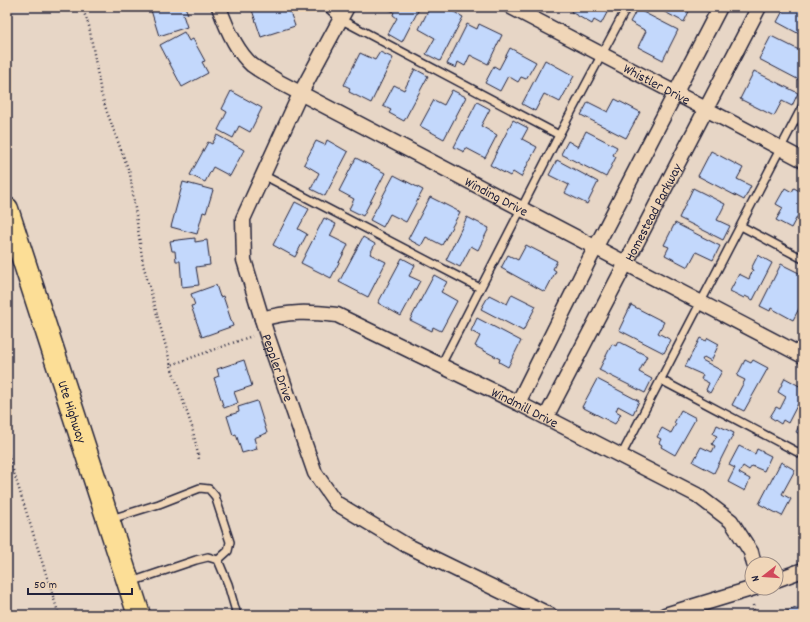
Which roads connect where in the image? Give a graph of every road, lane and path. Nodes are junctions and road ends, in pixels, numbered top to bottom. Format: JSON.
{"nodes":[{"id":1,"x":82,"y":7,"type":"edge"},
{"id":2,"x":219,"y":7,"type":"edge"},
{"id":3,"x":327,"y":7,"type":"edge"},
{"id":4,"x":511,"y":7,"type":"edge"},
{"id":5,"x":626,"y":7,"type":"edge"},
{"id":6,"x":720,"y":7,"type":"edge"},
{"id":7,"x":759,"y":7,"type":"edge"},
{"id":8,"x":343,"y":13,"type":"edge"},
{"id":9,"x":602,"y":56,"type":"junction"},
{"id":10,"x":675,"y":93,"type":"junction"},
{"id":11,"x":300,"y":94,"type":"junction"},
{"id":12,"x":803,"y":105,"type":"edge"},
{"id":13,"x":705,"y":109,"type":"junction"},
{"id":14,"x":559,"y":135,"type":"junction"},
{"id":15,"x":781,"y":148,"type":"junction"},
{"id":16,"x":803,"y":160,"type":"edge"},
{"id":17,"x":263,"y":175,"type":"junction"},
{"id":18,"x":7,"y":209,"type":"edge"},
{"id":19,"x":522,"y":209,"type":"junction"},
{"id":20,"x":741,"y":226,"type":"junction"},
{"id":21,"x":596,"y":248,"type":"junction"},
{"id":22,"x":803,"y":259,"type":"edge"},
{"id":23,"x":626,"y":263,"type":"junction"},
{"id":24,"x":480,"y":288,"type":"junction"},
{"id":25,"x":701,"y":303,"type":"junction"},
{"id":26,"x":262,"y":319,"type":"junction"},
{"id":27,"x":252,"y":336,"type":"dead end"},
{"id":28,"x":803,"y":356,"type":"edge"},
{"id":29,"x":441,"y":365,"type":"junction"},
{"id":30,"x":171,"y":366,"type":"junction"},
{"id":31,"x":661,"y":380,"type":"junction"},
{"id":32,"x":518,"y":403,"type":"junction"},
{"id":33,"x":546,"y":417,"type":"junction"},
{"id":34,"x":7,"y":451,"type":"edge"},
{"id":35,"x":803,"y":455,"type":"edge"},
{"id":36,"x":621,"y":456,"type":"junction"},
{"id":37,"x":199,"y":459,"type":"dead end"},
{"id":38,"x":109,"y":520,"type":"junction"},
{"id":39,"x":752,"y":556,"type":"edge"},
{"id":40,"x":218,"y":560,"type":"junction"},
{"id":41,"x":803,"y":570,"type":"edge"},
{"id":42,"x":784,"y":577,"type":"edge"},
{"id":43,"x":129,"y":582,"type":"junction"},
{"id":44,"x":744,"y":591,"type":"edge"},
{"id":45,"x":753,"y":605,"type":"dead end"},
{"id":46,"x":59,"y":615,"type":"edge"},
{"id":47,"x":139,"y":615,"type":"edge"},
{"id":48,"x":237,"y":615,"type":"edge"},
{"id":49,"x":550,"y":615,"type":"edge"},
{"id":50,"x":664,"y":615,"type":"edge"},
{"id":51,"x":755,"y":615,"type":"edge"}],
"edges":[{"from":1,"to":30,"type":"path"},
{"from":2,"to":11,"type":"street","name":"Winding Drive"},
{"from":3,"to":8,"type":"lane"},
{"from":4,"to":9,"type":"street","name":"Whistler Drive"},
{"from":5,"to":9,"type":"lane"},
{"from":6,"to":10,"type":"street"},
{"from":7,"to":13,"type":"street","name":"Homestead Parkway"},
{"from":8,"to":11,"type":"street","name":"Peppler Drive"},
{"from":8,"to":14,"type":"lane"},
{"from":9,"to":10,"type":"street","name":"Whistler Drive"},
{"from":9,"to":14,"type":"lane"},
{"from":10,"to":13,"type":"street","name":"Whistler Drive"},
{"from":10,"to":21,"type":"street"},
{"from":11,"to":17,"type":"street","name":"Peppler Drive"},
{"from":11,"to":19,"type":"street","name":"Winding Drive"},
{"from":12,"to":15,"type":"lane"},
{"from":13,"to":15,"type":"street","name":"Whistler Drive"},
{"from":13,"to":23,"type":"street","name":"Homestead Parkway"},
{"from":14,"to":19,"type":"lane"},
{"from":15,"to":16,"type":"street","name":"Whistler Drive"},
{"from":15,"to":20,"type":"lane"},
{"from":17,"to":24,"type":"lane"},
{"from":17,"to":26,"type":"street","name":"Peppler Drive"},
{"from":18,"to":38,"type":"main road","name":"Ute Highway"},
{"from":19,"to":21,"type":"street","name":"Winding Drive"},
{"from":19,"to":24,"type":"lane"},
{"from":20,"to":22,"type":"lane"},
{"from":20,"to":25,"type":"lane"},
{"from":21,"to":23,"type":"street","name":"Winding Drive"},
{"from":21,"to":32,"type":"street"},
{"from":23,"to":25,"type":"street","name":"Winding Drive"},
{"from":23,"to":33,"type":"street","name":"Homestead Parkway"},
{"from":24,"to":29,"type":"lane"},
{"from":25,"to":28,"type":"street","name":"Winding Drive"},
{"from":25,"to":31,"type":"lane"},
{"from":26,"to":29,"type":"street","name":"Windmill Drive"},
{"from":26,"to":49,"type":"street","name":"Peppler Drive"},
{"from":27,"to":30,"type":"path"},
{"from":29,"to":32,"type":"street","name":"Windmill Drive"},
{"from":30,"to":37,"type":"path"},
{"from":31,"to":35,"type":"lane"},
{"from":31,"to":36,"type":"lane"},
{"from":32,"to":33,"type":"street","name":"Windmill Drive"},
{"from":33,"to":36,"type":"street","name":"Windmill Drive"},
{"from":34,"to":46,"type":"path"},
{"from":36,"to":39,"type":"street","name":"Windmill Drive"},
{"from":38,"to":40,"type":"lane"},
{"from":38,"to":43,"type":"main road","name":"Ute Highway"},
{"from":40,"to":43,"type":"lane"},
{"from":40,"to":48,"type":"lane"},
{"from":41,"to":42,"type":"street"},
{"from":43,"to":47,"type":"main road","name":"Ute Highway"},
{"from":44,"to":50,"type":"street"},
{"from":45,"to":51,"type":"path"}]}
